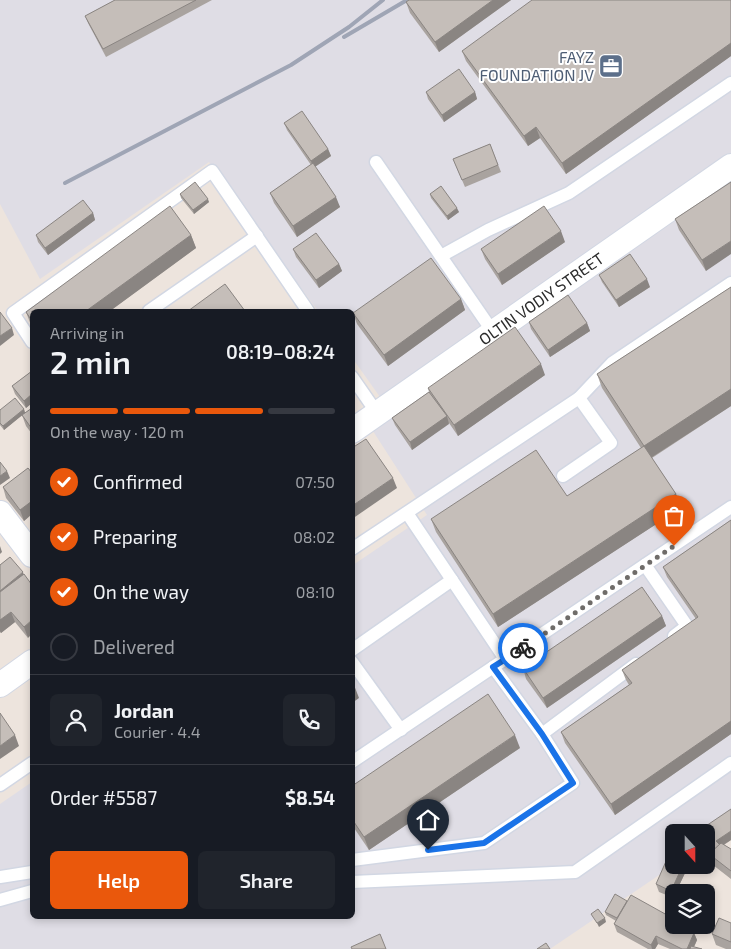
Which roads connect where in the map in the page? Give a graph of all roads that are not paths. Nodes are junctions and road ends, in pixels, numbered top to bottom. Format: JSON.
{"nodes":[{"id":1,"x":731,"y":82,"type":"edge"},
{"id":2,"x":376,"y":162,"type":"dead end"},
{"id":3,"x":731,"y":166,"type":"edge"},
{"id":4,"x":257,"y":236,"type":"junction"},
{"id":5,"x":441,"y":256,"type":"junction"},
{"id":6,"x":731,"y":283,"type":"edge"},
{"id":7,"x":152,"y":309,"type":"edge"},
{"id":8,"x":304,"y":309,"type":"edge"},
{"id":9,"x":494,"y":332,"type":"junction"},
{"id":10,"x":30,"y":339,"type":"edge"},
{"id":11,"x":355,"y":381,"type":"edge"},
{"id":12,"x":579,"y":398,"type":"junction"},
{"id":13,"x":377,"y":413,"type":"junction"},
{"id":14,"x":355,"y":429,"type":"edge"},
{"id":15,"x":563,"y":476,"type":"dead end"},
{"id":16,"x":731,"y":507,"type":"edge"},
{"id":17,"x":0,"y":513,"type":"edge"},
{"id":18,"x":407,"y":513,"type":"junction"},
{"id":19,"x":355,"y":547,"type":"edge"},
{"id":20,"x":30,"y":553,"type":"edge"},
{"id":21,"x":645,"y":565,"type":"junction"},
{"id":22,"x":452,"y":580,"type":"junction"},
{"id":23,"x":664,"y":643,"type":"edge"},
{"id":24,"x":355,"y":648,"type":"edge"},
{"id":25,"x":649,"y":654,"type":"edge"},
{"id":26,"x":505,"y":659,"type":"junction"},
{"id":27,"x":30,"y":663,"type":"edge"},
{"id":28,"x":355,"y":666,"type":"edge"},
{"id":29,"x":493,"y":667,"type":"junction"},
{"id":30,"x":0,"y":685,"type":"edge"},
{"id":31,"x":401,"y":730,"type":"junction"},
{"id":32,"x":542,"y":734,"type":"junction"},
{"id":33,"x":355,"y":760,"type":"edge"},
{"id":34,"x":731,"y":763,"type":"edge"},
{"id":35,"x":30,"y":764,"type":"edge"},
{"id":36,"x":0,"y":785,"type":"edge"},
{"id":37,"x":355,"y":860,"type":"edge"},
{"id":38,"x":30,"y":872,"type":"edge"},
{"id":39,"x":0,"y":877,"type":"edge"},
{"id":40,"x":355,"y":882,"type":"edge"},
{"id":41,"x":30,"y":892,"type":"edge"},
{"id":42,"x":0,"y":900,"type":"edge"}],
"edges":[{"from":1,"to":5,"type":"lane"},
{"from":2,"to":5,"type":"lane"},
{"from":3,"to":9,"type":"street","name":"OLTIN VODIY STREET"},
{"from":4,"to":7,"type":"lane"},
{"from":4,"to":8,"type":"lane"},
{"from":4,"to":10,"type":"lane"},
{"from":5,"to":9,"type":"lane"},
{"from":6,"to":12,"type":"lane"},
{"from":9,"to":13,"type":"street","name":"OLTIN VODIY STREET"},
{"from":11,"to":13,"type":"lane"},
{"from":12,"to":15,"type":"lane"},
{"from":12,"to":18,"type":"lane"},
{"from":13,"to":14,"type":"street","name":"OLTIN VODIY STREET"},
{"from":16,"to":21,"type":"lane"},
{"from":17,"to":20,"type":"street"},
{"from":18,"to":19,"type":"lane"},
{"from":18,"to":22,"type":"lane"},
{"from":21,"to":23,"type":"lane"},
{"from":21,"to":26,"type":"lane"},
{"from":22,"to":24,"type":"lane"},
{"from":22,"to":26,"type":"lane"},
{"from":25,"to":32,"type":"lane"},
{"from":26,"to":29,"type":"lane"},
{"from":27,"to":30,"type":"street"},
{"from":28,"to":31,"type":"lane"},
{"from":29,"to":31,"type":"lane"},
{"from":29,"to":32,"type":"lane"},
{"from":31,"to":33,"type":"lane"},
{"from":32,"to":37,"type":"lane"},
{"from":34,"to":40,"type":"lane"},
{"from":35,"to":36,"type":"lane"},
{"from":38,"to":39,"type":"lane"},
{"from":41,"to":42,"type":"lane"}]}
